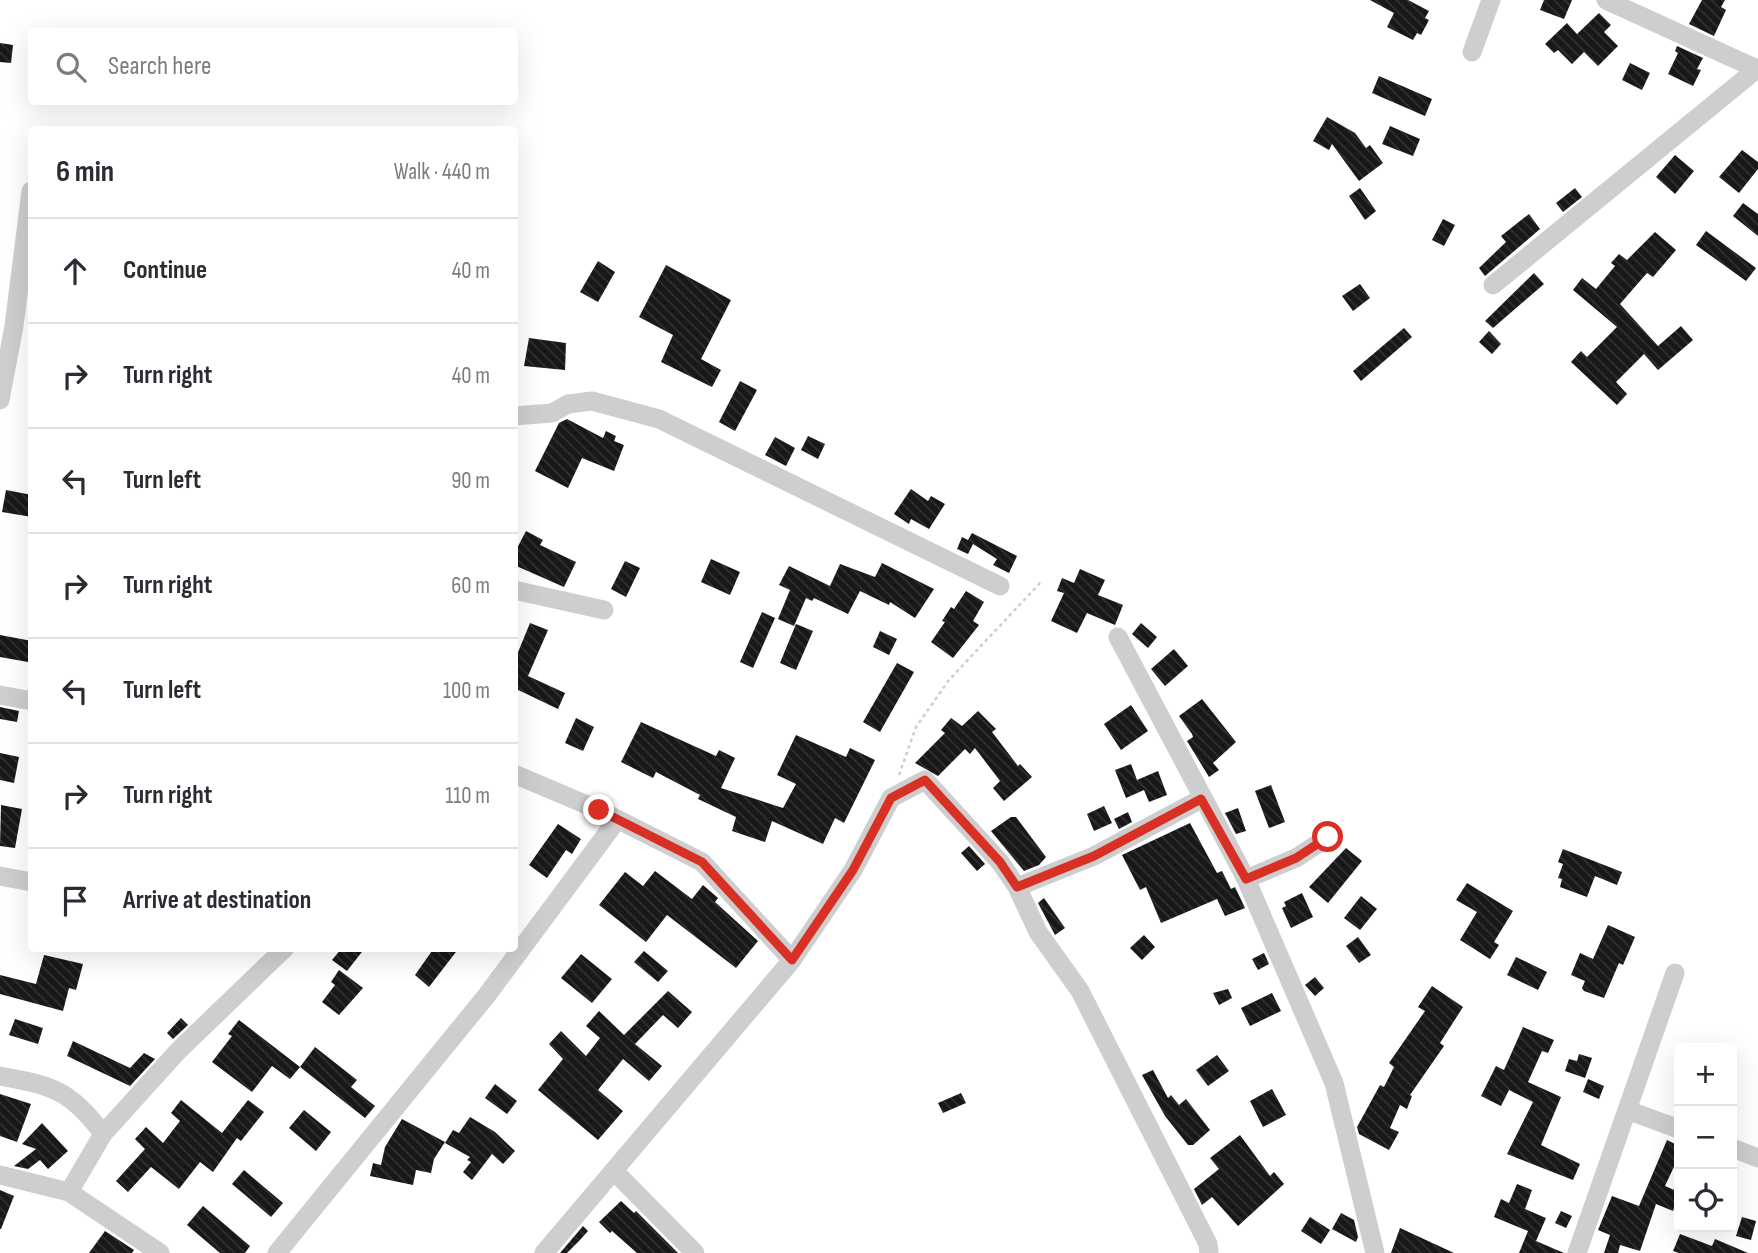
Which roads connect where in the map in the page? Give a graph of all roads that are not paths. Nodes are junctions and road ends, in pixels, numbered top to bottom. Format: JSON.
{"nodes":[{"id":1,"x":1492,"y":0,"type":"edge"},
{"id":2,"x":1606,"y":0,"type":"edge"},
{"id":3,"x":1472,"y":52,"type":"dead end"},
{"id":4,"x":1758,"y":69,"type":"edge"},
{"id":5,"x":28,"y":215,"type":"edge"},
{"id":6,"x":1493,"y":285,"type":"dead end"},
{"id":7,"x":0,"y":400,"type":"edge"},
{"id":8,"x":518,"y":416,"type":"edge"},
{"id":9,"x":1000,"y":586,"type":"dead end"},
{"id":10,"x":518,"y":591,"type":"edge"},
{"id":11,"x":604,"y":610,"type":"dead end"},
{"id":12,"x":1118,"y":637,"type":"dead end"},
{"id":13,"x":0,"y":695,"type":"edge"},
{"id":14,"x":28,"y":700,"type":"edge"},
{"id":15,"x":518,"y":776,"type":"edge"},
{"id":16,"x":1201,"y":799,"type":"junction"},
{"id":17,"x":617,"y":820,"type":"junction"},
{"id":18,"x":1328,"y":837,"type":"dead end"},
{"id":19,"x":0,"y":876,"type":"edge"},
{"id":20,"x":1246,"y":879,"type":"junction"},
{"id":21,"x":28,"y":881,"type":"edge"},
{"id":22,"x":1017,"y":887,"type":"junction"},
{"id":23,"x":281,"y":952,"type":"edge"},
{"id":24,"x":792,"y":960,"type":"junction"},
{"id":25,"x":1675,"y":974,"type":"dead end"},
{"id":26,"x":0,"y":1076,"type":"edge"},
{"id":27,"x":1627,"y":1110,"type":"junction"},
{"id":28,"x":1674,"y":1127,"type":"edge"},
{"id":29,"x":103,"y":1134,"type":"junction"},
{"id":30,"x":1737,"y":1150,"type":"edge"},
{"id":31,"x":1758,"y":1158,"type":"edge"},
{"id":32,"x":615,"y":1171,"type":"junction"},
{"id":33,"x":0,"y":1175,"type":"edge"},
{"id":34,"x":69,"y":1192,"type":"junction"},
{"id":35,"x":160,"y":1253,"type":"edge"},
{"id":36,"x":276,"y":1253,"type":"edge"},
{"id":37,"x":544,"y":1253,"type":"edge"},
{"id":38,"x":695,"y":1253,"type":"edge"},
{"id":39,"x":1209,"y":1253,"type":"edge"},
{"id":40,"x":1375,"y":1253,"type":"edge"},
{"id":41,"x":1577,"y":1253,"type":"edge"}],
"edges":[{"from":1,"to":3,"type":"street"},
{"from":2,"to":4,"type":"street"},
{"from":4,"to":6,"type":"street"},
{"from":5,"to":7,"type":"street"},
{"from":8,"to":9,"type":"street"},
{"from":10,"to":11,"type":"street"},
{"from":12,"to":16,"type":"street"},
{"from":13,"to":14,"type":"street"},
{"from":15,"to":17,"type":"street"},
{"from":16,"to":20,"type":"street"},
{"from":16,"to":22,"type":"street"},
{"from":17,"to":24,"type":"street"},
{"from":17,"to":36,"type":"street"},
{"from":18,"to":20,"type":"street"},
{"from":19,"to":21,"type":"street"},
{"from":20,"to":40,"type":"street"},
{"from":22,"to":24,"type":"street"},
{"from":22,"to":39,"type":"street"},
{"from":23,"to":29,"type":"street"},
{"from":24,"to":32,"type":"street"},
{"from":25,"to":27,"type":"street"},
{"from":26,"to":29,"type":"street"},
{"from":27,"to":28,"type":"street"},
{"from":27,"to":41,"type":"street"},
{"from":29,"to":34,"type":"street"},
{"from":30,"to":31,"type":"street"},
{"from":32,"to":37,"type":"street"},
{"from":32,"to":38,"type":"street"},
{"from":33,"to":34,"type":"street"},
{"from":34,"to":35,"type":"street"}]}
